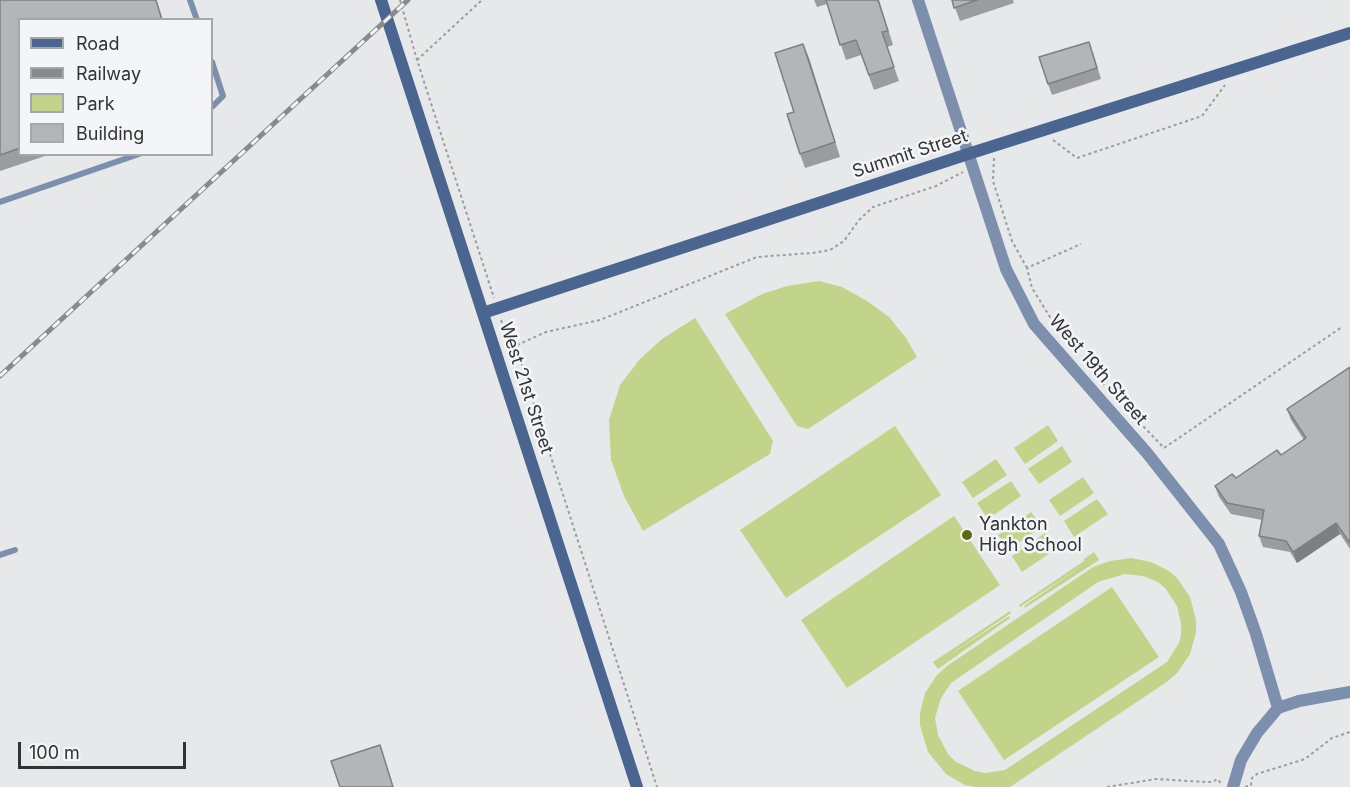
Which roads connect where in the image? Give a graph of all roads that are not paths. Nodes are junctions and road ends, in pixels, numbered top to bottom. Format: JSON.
{"nodes":[{"id":1,"x":190,"y":0,"type":"edge"},
{"id":2,"x":381,"y":0,"type":"edge"},
{"id":3,"x":918,"y":0,"type":"edge"},
{"id":4,"x":196,"y":18,"type":"edge"},
{"id":5,"x":1350,"y":33,"type":"edge"},
{"id":6,"x":213,"y":65,"type":"edge"},
{"id":7,"x":213,"y":106,"type":"edge"},
{"id":8,"x":968,"y":154,"type":"junction"},
{"id":9,"x":133,"y":156,"type":"edge"},
{"id":10,"x":0,"y":202,"type":"edge"},
{"id":11,"x":483,"y":313,"type":"junction"},
{"id":12,"x":15,"y":550,"type":"dead end"},
{"id":13,"x":0,"y":555,"type":"edge"},
{"id":14,"x":1350,"y":693,"type":"edge"},
{"id":15,"x":1278,"y":708,"type":"junction"},
{"id":16,"x":1233,"y":786,"type":"edge"},
{"id":17,"x":637,"y":787,"type":"edge"}],
"edges":[{"from":1,"to":4,"type":"lane"},
{"from":2,"to":11,"type":"street","name":"West 21st Street"},
{"from":3,"to":8,"type":"street","name":"West 19th Street"},
{"from":5,"to":8,"type":"street","name":"Summit Street"},
{"from":6,"to":7,"type":"lane"},
{"from":8,"to":11,"type":"street","name":"Summit Street"},
{"from":8,"to":15,"type":"street","name":"West 19th Street"},
{"from":9,"to":10,"type":"lane"},
{"from":11,"to":17,"type":"street","name":"West 21st Street"},
{"from":12,"to":13,"type":"lane"},
{"from":14,"to":15,"type":"street"},
{"from":15,"to":16,"type":"street"}]}
